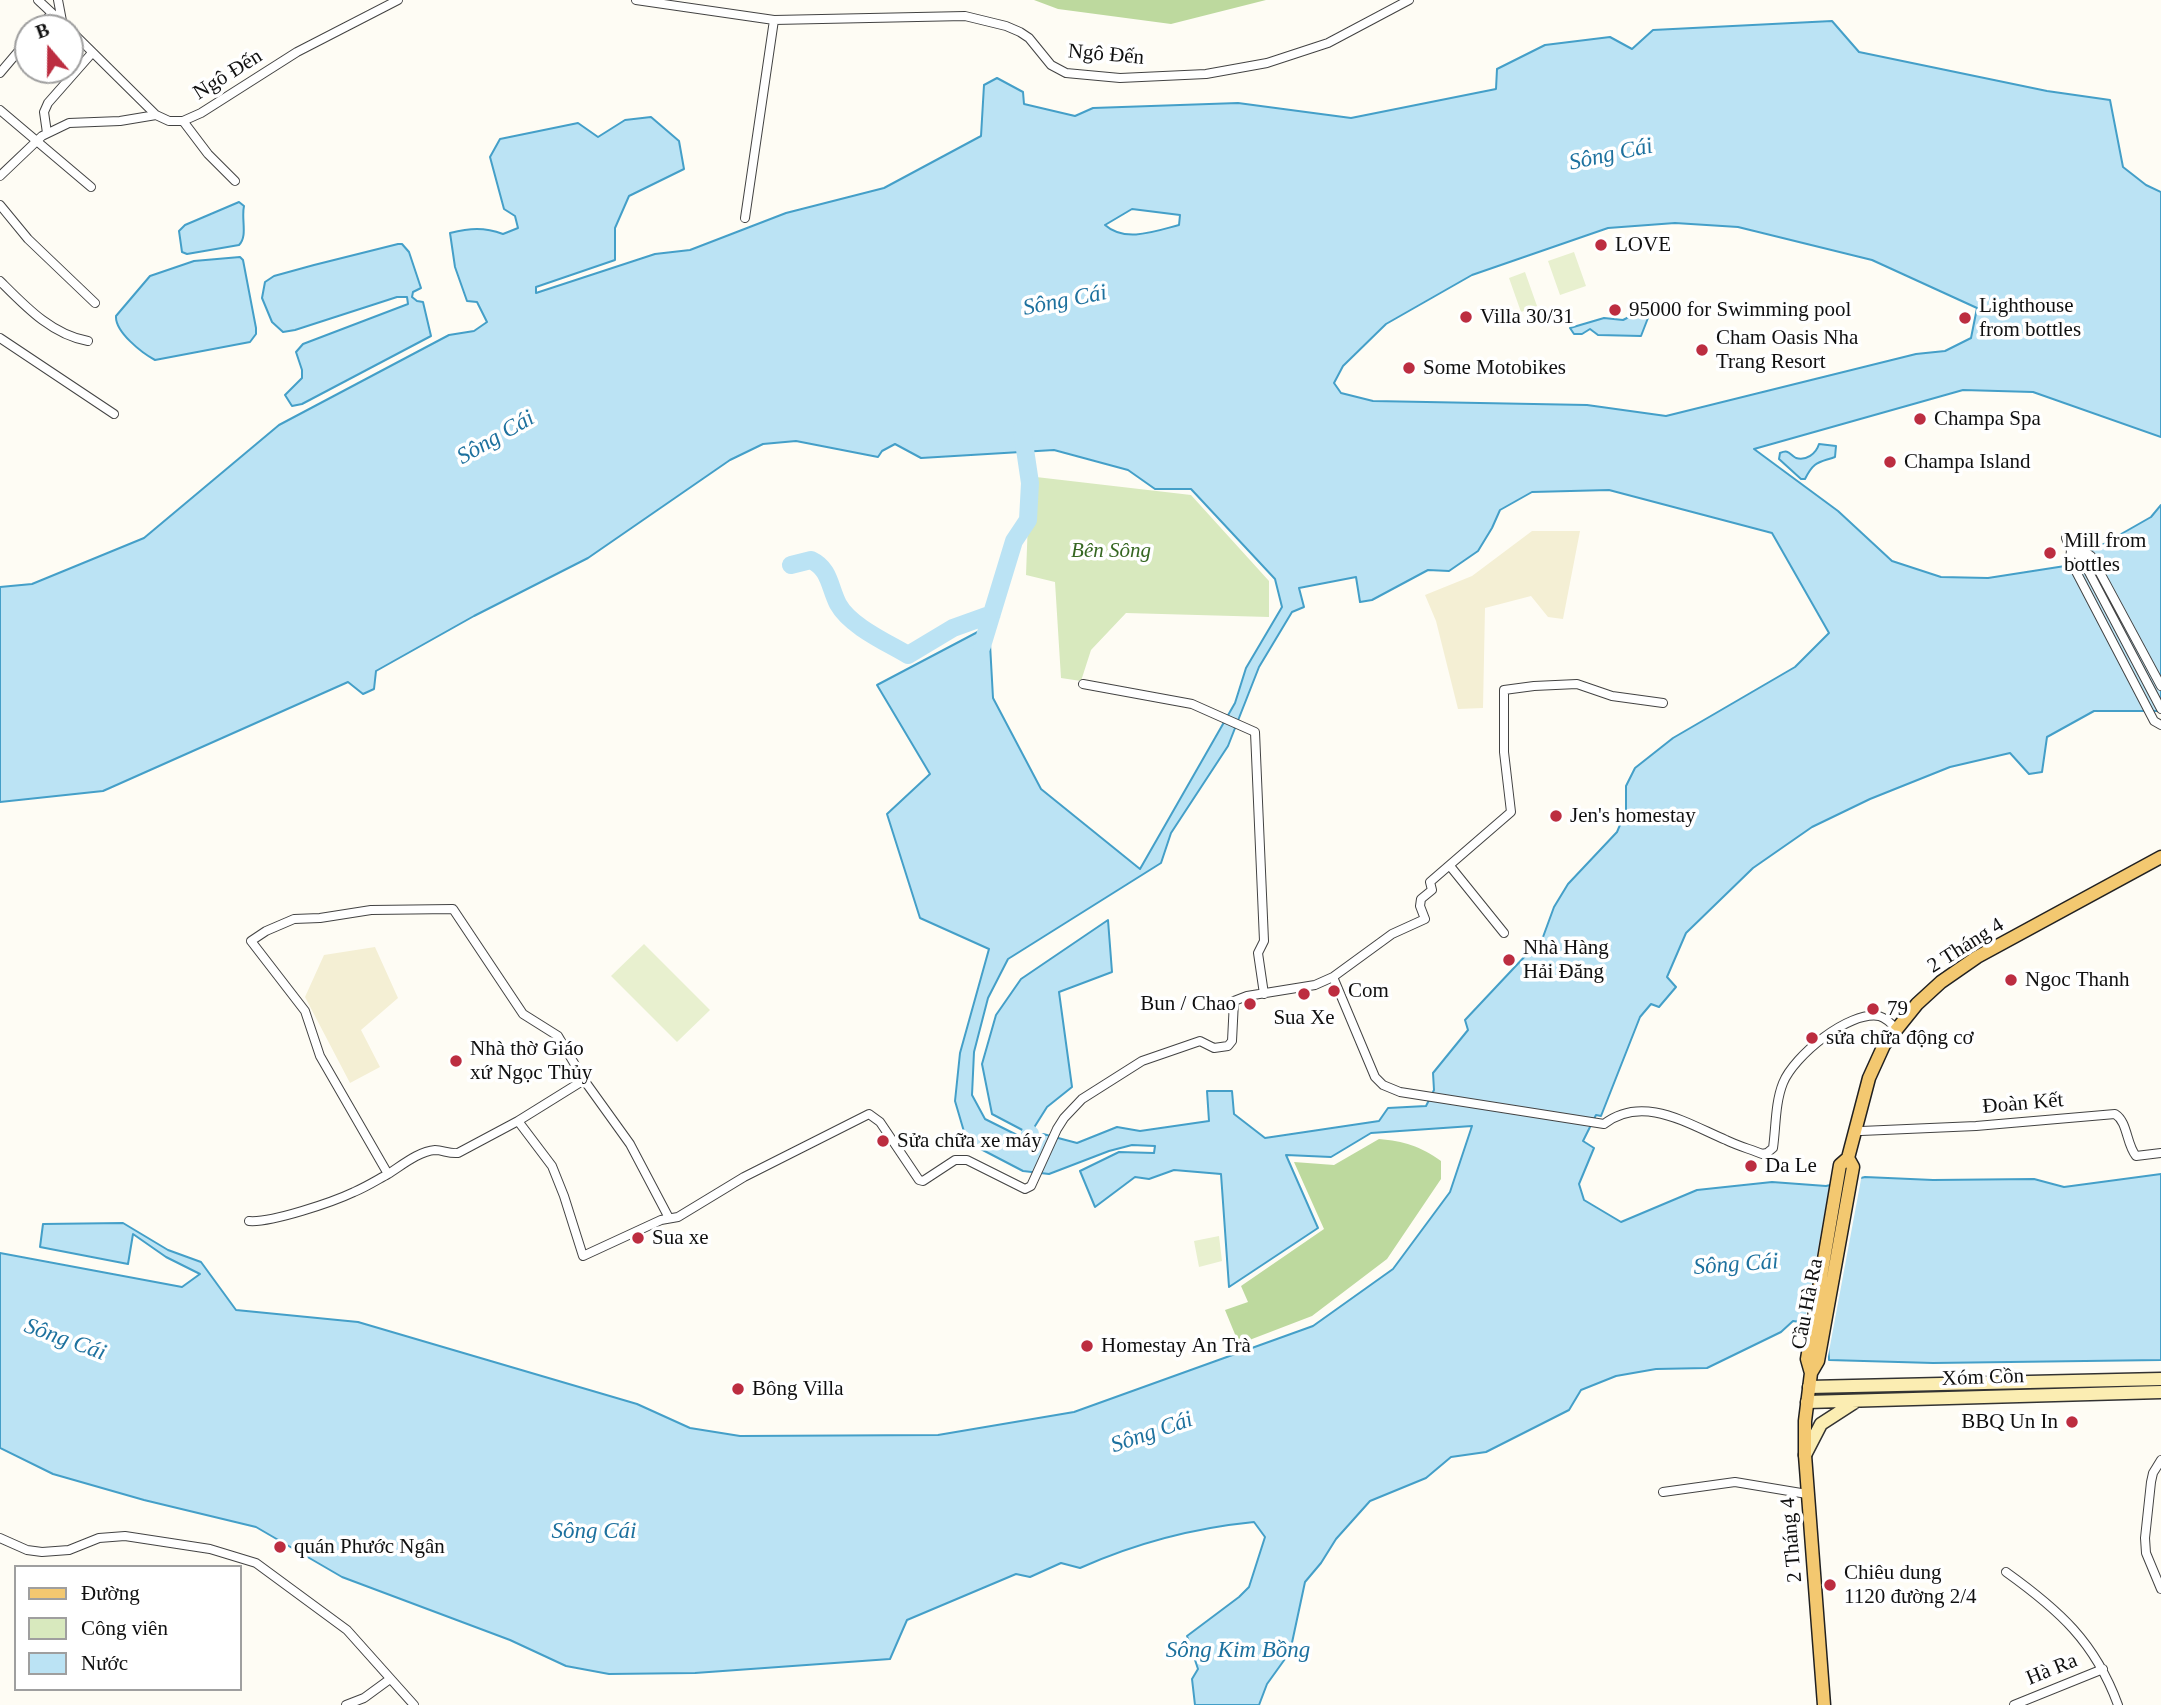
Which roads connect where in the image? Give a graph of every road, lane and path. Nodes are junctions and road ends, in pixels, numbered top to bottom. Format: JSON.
{"nodes":[{"id":1,"x":38,"y":0,"type":"edge"},
{"id":2,"x":398,"y":0,"type":"edge"},
{"id":3,"x":636,"y":0,"type":"edge"},
{"id":4,"x":1409,"y":0,"type":"edge"},
{"id":5,"x":52,"y":13,"type":"edge"},
{"id":6,"x":774,"y":20,"type":"junction"},
{"id":7,"x":84,"y":44,"type":"edge"},
{"id":8,"x":92,"y":53,"type":"junction"},
{"id":9,"x":14,"y":56,"type":"edge"},
{"id":10,"x":0,"y":73,"type":"edge"},
{"id":11,"x":0,"y":110,"type":"edge"},
{"id":12,"x":156,"y":115,"type":"junction"},
{"id":13,"x":183,"y":121,"type":"junction"},
{"id":14,"x":47,"y":133,"type":"junction"},
{"id":15,"x":36,"y":142,"type":"junction"},
{"id":16,"x":0,"y":176,"type":"edge"},
{"id":17,"x":235,"y":181,"type":"dead end"},
{"id":18,"x":91,"y":187,"type":"dead end"},
{"id":19,"x":0,"y":205,"type":"edge"},
{"id":20,"x":746,"y":218,"type":"dead end"},
{"id":21,"x":0,"y":281,"type":"edge"},
{"id":22,"x":95,"y":303,"type":"dead end"},
{"id":23,"x":0,"y":338,"type":"edge"},
{"id":24,"x":88,"y":341,"type":"dead end"},
{"id":25,"x":114,"y":414,"type":"dead end"},
{"id":26,"x":2071,"y":550,"type":"junction"},
{"id":27,"x":1083,"y":684,"type":"dead end"},
{"id":28,"x":2161,"y":686,"type":"edge"},
{"id":29,"x":1663,"y":703,"type":"dead end"},
{"id":30,"x":2161,"y":709,"type":"edge"},
{"id":31,"x":2161,"y":725,"type":"edge"},
{"id":32,"x":2161,"y":857,"type":"edge"},
{"id":33,"x":1450,"y":866,"type":"junction"},
{"id":34,"x":1504,"y":933,"type":"dead end"},
{"id":35,"x":1333,"y":977,"type":"junction"},
{"id":36,"x":1264,"y":993,"type":"junction"},
{"id":37,"x":1896,"y":1029,"type":"junction"},
{"id":38,"x":584,"y":1080,"type":"junction"},
{"id":39,"x":518,"y":1121,"type":"junction"},
{"id":40,"x":1861,"y":1131,"type":"dead end"},
{"id":41,"x":2161,"y":1153,"type":"edge"},
{"id":42,"x":1844,"y":1162,"type":"joint"},
{"id":43,"x":388,"y":1174,"type":"junction"},
{"id":44,"x":668,"y":1218,"type":"junction"},
{"id":45,"x":249,"y":1221,"type":"dead end"},
{"id":46,"x":1811,"y":1373,"type":"joint"},
{"id":47,"x":2161,"y":1379,"type":"edge"},
{"id":48,"x":1809,"y":1387,"type":"junction"},
{"id":49,"x":2161,"y":1392,"type":"edge"},
{"id":50,"x":1858,"y":1400,"type":"junction"},
{"id":51,"x":1807,"y":1402,"type":"junction"},
{"id":52,"x":1805,"y":1455,"type":"junction"},
{"id":53,"x":2161,"y":1461,"type":"edge"},
{"id":54,"x":1663,"y":1492,"type":"dead end"},
{"id":55,"x":1807,"y":1493,"type":"junction"},
{"id":56,"x":0,"y":1538,"type":"edge"},
{"id":57,"x":2006,"y":1572,"type":"dead end"},
{"id":58,"x":2161,"y":1589,"type":"edge"},
{"id":59,"x":2103,"y":1669,"type":"junction"},
{"id":60,"x":390,"y":1679,"type":"junction"},
{"id":61,"x":346,"y":1705,"type":"edge"},
{"id":62,"x":414,"y":1705,"type":"edge"},
{"id":63,"x":1824,"y":1705,"type":"edge"},
{"id":64,"x":2014,"y":1705,"type":"edge"},
{"id":65,"x":2118,"y":1705,"type":"edge"}],
"edges":[{"from":1,"to":5,"type":"street"},
{"from":2,"to":13,"type":"street","name":"Ngô Đến"},
{"from":3,"to":6,"type":"street","name":"Ngô Đến"},
{"from":4,"to":6,"type":"street","name":"Ngô Đến"},
{"from":6,"to":20,"type":"street"},
{"from":7,"to":8,"type":"street"},
{"from":8,"to":12,"type":"street"},
{"from":8,"to":14,"type":"street"},
{"from":9,"to":10,"type":"street"},
{"from":11,"to":15,"type":"street"},
{"from":12,"to":13,"type":"street","name":"Ngô Đến"},
{"from":12,"to":14,"type":"street","name":"Ngô Đến"},
{"from":13,"to":17,"type":"street"},
{"from":14,"to":15,"type":"street","name":"Ngô Đến"},
{"from":15,"to":16,"type":"street","name":"Ngô Đến"},
{"from":15,"to":18,"type":"street"},
{"from":19,"to":22,"type":"street"},
{"from":21,"to":24,"type":"street"},
{"from":23,"to":25,"type":"street"},
{"from":26,"to":28,"type":"street"},
{"from":26,"to":30,"type":"street"},
{"from":26,"to":31,"type":"street"},
{"from":27,"to":36,"type":"street"},
{"from":29,"to":33,"type":"street"},
{"from":32,"to":37,"type":"main road","name":"2 Tháng 4"},
{"from":33,"to":34,"type":"street"},
{"from":33,"to":35,"type":"street"},
{"from":35,"to":36,"type":"street"},
{"from":35,"to":37,"type":"street"},
{"from":36,"to":44,"type":"street"},
{"from":37,"to":42,"type":"main road","name":"2 Tháng 4"},
{"from":38,"to":39,"type":"street"},
{"from":38,"to":43,"type":"street"},
{"from":38,"to":44,"type":"street"},
{"from":39,"to":43,"type":"street"},
{"from":39,"to":44,"type":"street"},
{"from":40,"to":41,"type":"street","name":"Đoàn Kết"},
{"from":42,"to":46,"type":"main road","name":"Cầu Hà Ra"},
{"from":43,"to":45,"type":"street"},
{"from":46,"to":48,"type":"main road","name":"2 Tháng 4"},
{"from":47,"to":48,"type":"street","name":"Xóm Cồn"},
{"from":48,"to":51,"type":"main road","name":"2 Tháng 4"},
{"from":49,"to":50,"type":"street","name":"Xóm Cồn"},
{"from":50,"to":51,"type":"street","name":"Xóm Cồn"},
{"from":50,"to":52,"type":"street"},
{"from":51,"to":52,"type":"main road","name":"2 Tháng 4"},
{"from":52,"to":55,"type":"main road","name":"2 Tháng 4"},
{"from":53,"to":58,"type":"street"},
{"from":54,"to":55,"type":"street"},
{"from":55,"to":63,"type":"main road","name":"2 Tháng 4"},
{"from":56,"to":60,"type":"street"},
{"from":57,"to":59,"type":"street"},
{"from":59,"to":64,"type":"street","name":"Hà Ra"},
{"from":59,"to":65,"type":"street"},
{"from":60,"to":61,"type":"street"},
{"from":60,"to":62,"type":"street"}]}
